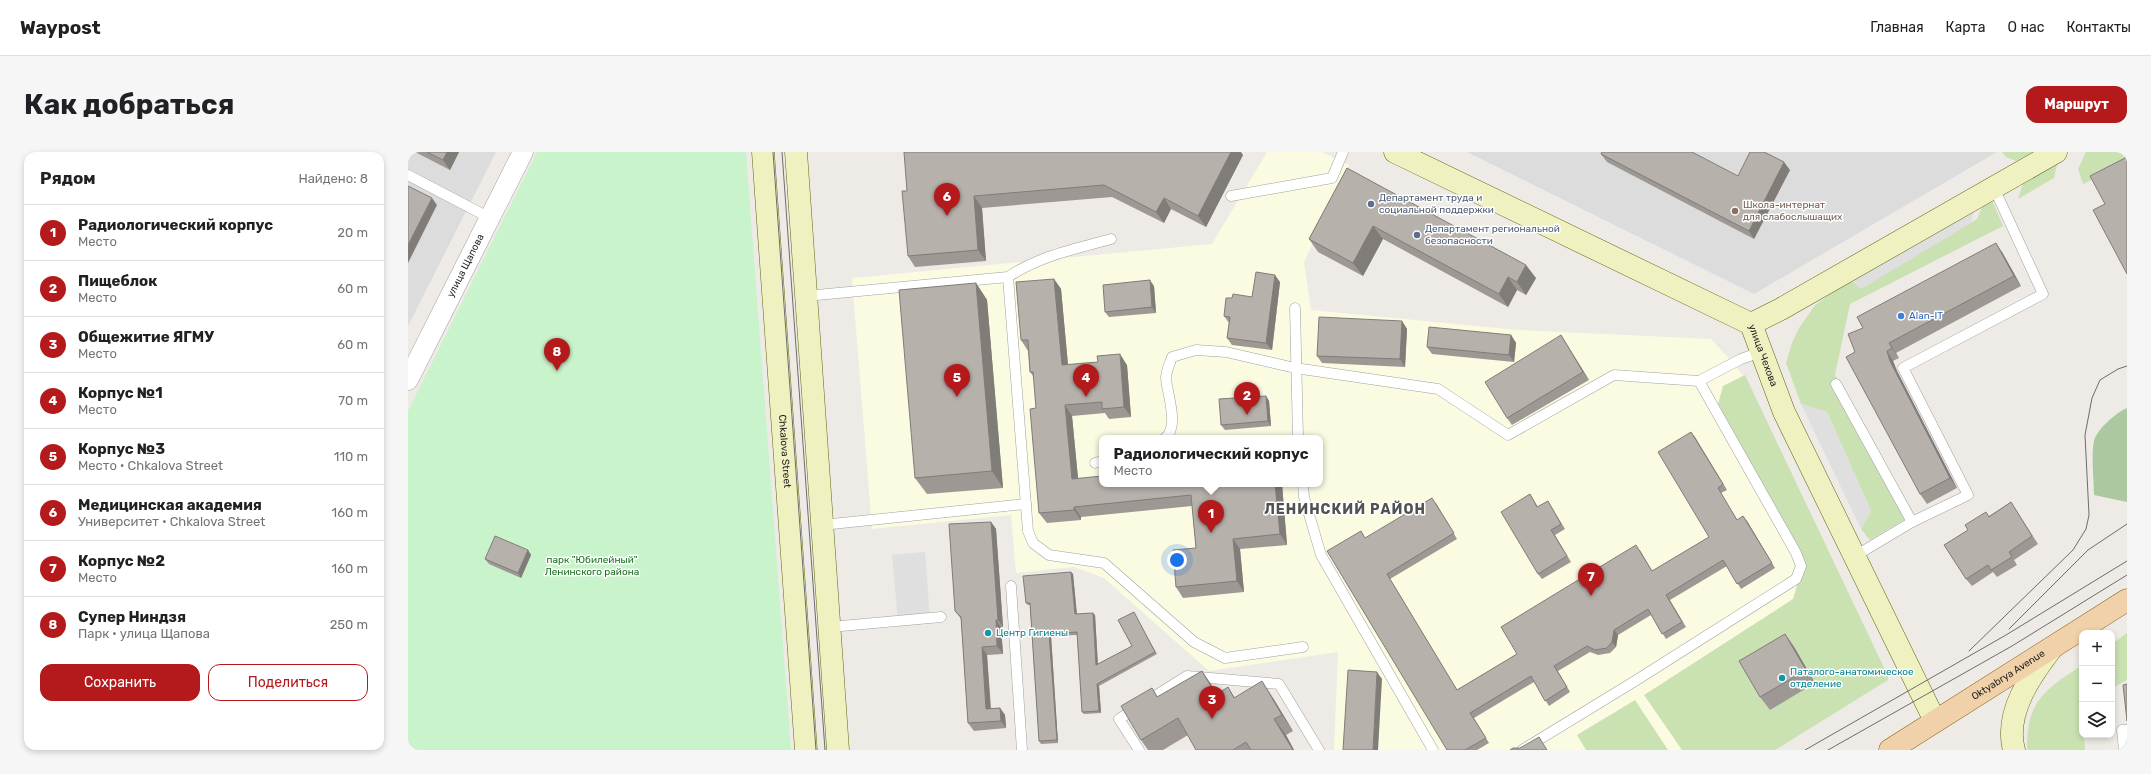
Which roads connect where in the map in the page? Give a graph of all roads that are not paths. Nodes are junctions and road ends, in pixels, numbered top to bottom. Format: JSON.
{"nodes":[{"id":1,"x":523,"y":152,"type":"edge"},
{"id":2,"x":763,"y":152,"type":"edge"},
{"id":3,"x":796,"y":152,"type":"edge"},
{"id":4,"x":1343,"y":152,"type":"edge"},
{"id":5,"x":1395,"y":152,"type":"edge"},
{"id":6,"x":2056,"y":152,"type":"edge"},
{"id":7,"x":408,"y":175,"type":"edge"},
{"id":8,"x":1994,"y":188,"type":"junction"},
{"id":9,"x":1231,"y":196,"type":"dead end"},
{"id":10,"x":490,"y":218,"type":"junction"},
{"id":11,"x":1111,"y":238,"type":"dead end"},
{"id":12,"x":1008,"y":277,"type":"junction"},
{"id":13,"x":806,"y":296,"type":"junction"},
{"id":14,"x":1295,"y":308,"type":"dead end"},
{"id":15,"x":1751,"y":324,"type":"junction"},
{"id":16,"x":1760,"y":352,"type":"junction"},
{"id":17,"x":1295,"y":368,"type":"junction"},
{"id":18,"x":408,"y":380,"type":"edge"},
{"id":19,"x":1699,"y":381,"type":"junction"},
{"id":20,"x":1836,"y":384,"type":"dead end"},
{"id":21,"x":1170,"y":435,"type":"edge"},
{"id":22,"x":1298,"y":435,"type":"edge"},
{"id":23,"x":1303,"y":487,"type":"edge"},
{"id":24,"x":1026,"y":504,"type":"junction"},
{"id":25,"x":1912,"y":522,"type":"junction"},
{"id":26,"x":822,"y":525,"type":"junction"},
{"id":27,"x":1855,"y":556,"type":"junction"},
{"id":28,"x":1011,"y":586,"type":"dead end"},
{"id":29,"x":2127,"y":600,"type":"edge"},
{"id":30,"x":941,"y":617,"type":"dead end"},
{"id":31,"x":830,"y":627,"type":"junction"},
{"id":32,"x":1303,"y":646,"type":"dead end"},
{"id":33,"x":2054,"y":646,"type":"junction"},
{"id":34,"x":1935,"y":721,"type":"junction"},
{"id":35,"x":2127,"y":730,"type":"edge"},
{"id":36,"x":806,"y":750,"type":"edge"},
{"id":37,"x":838,"y":750,"type":"edge"},
{"id":38,"x":1022,"y":750,"type":"edge"},
{"id":39,"x":1139,"y":750,"type":"edge"},
{"id":40,"x":1319,"y":750,"type":"edge"},
{"id":41,"x":1433,"y":750,"type":"edge"},
{"id":42,"x":1522,"y":750,"type":"edge"},
{"id":43,"x":1890,"y":750,"type":"edge"},
{"id":44,"x":2014,"y":750,"type":"edge"},
{"id":45,"x":2124,"y":750,"type":"edge"}],
"edges":[{"from":1,"to":10,"type":"street","name":"улица Щапова"},
{"from":2,"to":36,"type":"main road","name":"Chkalova Street"},
{"from":3,"to":13,"type":"main road"},
{"from":4,"to":9,"type":"lane"},
{"from":5,"to":15,"type":"main road","name":"улица Чехова"},
{"from":6,"to":8,"type":"main road"},
{"from":7,"to":10,"type":"lane"},
{"from":8,"to":15,"type":"main road"},
{"from":8,"to":25,"type":"lane"},
{"from":10,"to":18,"type":"street","name":"улица Щапова"},
{"from":11,"to":12,"type":"lane"},
{"from":12,"to":13,"type":"lane"},
{"from":12,"to":24,"type":"lane"},
{"from":13,"to":26,"type":"main road"},
{"from":14,"to":17,"type":"lane"},
{"from":15,"to":16,"type":"main road","name":"улица Чехова"},
{"from":16,"to":19,"type":"lane"},
{"from":16,"to":27,"type":"main road","name":"улица Чехова"},
{"from":17,"to":19,"type":"lane"},
{"from":17,"to":21,"type":"lane"},
{"from":17,"to":22,"type":"lane"},
{"from":19,"to":42,"type":"lane"},
{"from":20,"to":25,"type":"lane"},
{"from":23,"to":41,"type":"lane"},
{"from":24,"to":26,"type":"lane"},
{"from":24,"to":32,"type":"lane"},
{"from":25,"to":27,"type":"lane"},
{"from":26,"to":31,"type":"main road"},
{"from":27,"to":34,"type":"main road","name":"улица Чехова"},
{"from":28,"to":38,"type":"lane"},
{"from":29,"to":33,"type":"main road","name":"Oktyabrya Avenue"},
{"from":30,"to":31,"type":"lane"},
{"from":31,"to":37,"type":"main road"},
{"from":33,"to":34,"type":"main road","name":"Oktyabrya Avenue"},
{"from":33,"to":44,"type":"main road"},
{"from":34,"to":43,"type":"main road","name":"Oktyabrya Avenue"},
{"from":35,"to":45,"type":"lane"},
{"from":39,"to":40,"type":"lane"}]}
